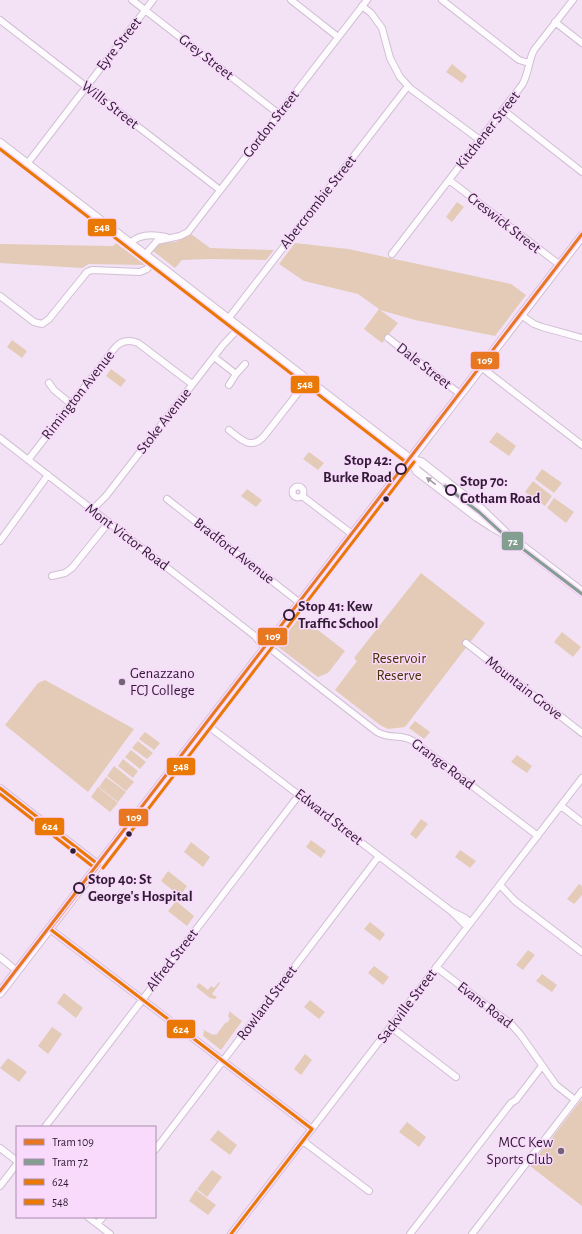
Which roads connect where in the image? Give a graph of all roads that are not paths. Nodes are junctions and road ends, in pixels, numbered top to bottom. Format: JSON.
{"nodes":[{"id":1,"x":132,"y":0,"type":"edge"},
{"id":2,"x":154,"y":0,"type":"edge"},
{"id":3,"x":291,"y":0,"type":"edge"},
{"id":4,"x":367,"y":0,"type":"edge"},
{"id":5,"x":442,"y":0,"type":"edge"},
{"id":6,"x":572,"y":0,"type":"edge"},
{"id":7,"x":362,"y":6,"type":"junction"},
{"id":8,"x":146,"y":10,"type":"junction"},
{"id":9,"x":0,"y":20,"type":"edge"},
{"id":10,"x":555,"y":22,"type":"junction"},
{"id":11,"x":338,"y":37,"type":"junction"},
{"id":12,"x":582,"y":43,"type":"edge"},
{"id":13,"x":529,"y":63,"type":"junction"},
{"id":14,"x":408,"y":86,"type":"junction"},
{"id":15,"x":86,"y":87,"type":"junction"},
{"id":16,"x":503,"y":110,"type":"junction"},
{"id":17,"x":279,"y":114,"type":"junction"},
{"id":18,"x":480,"y":140,"type":"junction"},
{"id":19,"x":1,"y":146,"type":"edge"},
{"id":20,"x":27,"y":164,"type":"junction"},
{"id":21,"x":582,"y":172,"type":"edge"},
{"id":22,"x":449,"y":180,"type":"junction"},
{"id":23,"x":220,"y":190,"type":"junction"},
{"id":24,"x":582,"y":236,"type":"edge"},
{"id":25,"x":169,"y":238,"type":"junction"},
{"id":26,"x":130,"y":243,"type":"junction"},
{"id":27,"x":392,"y":254,"type":"dead end"},
{"id":28,"x":145,"y":255,"type":"junction"},
{"id":29,"x":152,"y":261,"type":"junction"},
{"id":30,"x":560,"y":265,"type":"junction"},
{"id":31,"x":0,"y":296,"type":"edge"},
{"id":32,"x":521,"y":315,"type":"junction"},
{"id":33,"x":228,"y":319,"type":"junction"},
{"id":34,"x":237,"y":326,"type":"junction"},
{"id":35,"x":388,"y":338,"type":"dead end"},
{"id":36,"x":582,"y":338,"type":"edge"},
{"id":37,"x":214,"y":357,"type":"junction"},
{"id":38,"x":245,"y":364,"type":"dead end"},
{"id":39,"x":481,"y":367,"type":"junction"},
{"id":40,"x":236,"y":374,"type":"junction"},
{"id":41,"x":308,"y":380,"type":"junction"},
{"id":42,"x":49,"y":383,"type":"dead end"},
{"id":43,"x":192,"y":384,"type":"junction"},
{"id":44,"x":229,"y":385,"type":"dead end"},
{"id":45,"x":460,"y":394,"type":"junction"},
{"id":46,"x":71,"y":404,"type":"junction"},
{"id":47,"x":229,"y":430,"type":"dead end"},
{"id":48,"x":0,"y":438,"type":"edge"},
{"id":49,"x":582,"y":445,"type":"edge"},
{"id":50,"x":410,"y":459,"type":"junction"},
{"id":51,"x":28,"y":460,"type":"junction"},
{"id":52,"x":48,"y":475,"type":"junction"},
{"id":53,"x":302,"y":496,"type":"dead end"},
{"id":54,"x":167,"y":499,"type":"dead end"},
{"id":55,"x":94,"y":512,"type":"junction"},
{"id":56,"x":108,"y":522,"type":"junction"},
{"id":57,"x":352,"y":534,"type":"junction"},
{"id":58,"x":0,"y":541,"type":"edge"},
{"id":59,"x":52,"y":576,"type":"dead end"},
{"id":60,"x":582,"y":592,"type":"edge"},
{"id":61,"x":300,"y":603,"type":"junction"},
{"id":62,"x":466,"y":643,"type":"dead end"},
{"id":63,"x":267,"y":646,"type":"junction"},
{"id":64,"x":207,"y":725,"type":"junction"},
{"id":65,"x":582,"y":733,"type":"edge"},
{"id":66,"x":582,"y":778,"type":"edge"},
{"id":67,"x":0,"y":788,"type":"edge"},
{"id":68,"x":300,"y":795,"type":"junction"},
{"id":69,"x":561,"y":806,"type":"junction"},
{"id":70,"x":582,"y":822,"type":"edge"},
{"id":71,"x":538,"y":836,"type":"junction"},
{"id":72,"x":379,"y":856,"type":"junction"},
{"id":73,"x":99,"y":865,"type":"junction"},
{"id":74,"x":498,"y":888,"type":"junction"},
{"id":75,"x":469,"y":924,"type":"junction"},
{"id":76,"x":50,"y":929,"type":"junction"},
{"id":77,"x":582,"y":952,"type":"edge"},
{"id":78,"x":0,"y":957,"type":"edge"},
{"id":79,"x":436,"y":967,"type":"junction"},
{"id":80,"x":18,"y":971,"type":"junction"},
{"id":81,"x":0,"y":993,"type":"edge"},
{"id":82,"x":142,"y":999,"type":"junction"},
{"id":83,"x":391,"y":1027,"type":"junction"},
{"id":84,"x":224,"y":1061,"type":"junction"},
{"id":85,"x":542,"y":1066,"type":"junction"},
{"id":86,"x":456,"y":1077,"type":"dead end"},
{"id":87,"x":582,"y":1091,"type":"edge"},
{"id":88,"x":575,"y":1100,"type":"junction"},
{"id":89,"x":46,"y":1126,"type":"edge"},
{"id":90,"x":312,"y":1129,"type":"junction"},
{"id":91,"x":303,"y":1141,"type":"junction"},
{"id":92,"x":0,"y":1148,"type":"edge"},
{"id":93,"x":156,"y":1149,"type":"edge"},
{"id":94,"x":16,"y":1162,"type":"edge"},
{"id":95,"x":16,"y":1164,"type":"edge"},
{"id":96,"x":0,"y":1186,"type":"edge"},
{"id":97,"x":369,"y":1191,"type":"dead end"},
{"id":98,"x":89,"y":1218,"type":"edge"},
{"id":99,"x":102,"y":1218,"type":"edge"},
{"id":100,"x":97,"y":1224,"type":"junction"},
{"id":101,"x":474,"y":1232,"type":"edge"},
{"id":102,"x":110,"y":1234,"type":"edge"},
{"id":103,"x":231,"y":1234,"type":"edge"},
{"id":104,"x":410,"y":1234,"type":"edge"},
{"id":105,"x":481,"y":1234,"type":"edge"}],
"edges":[{"from":1,"to":8,"type":"street","name":"Grey Street"},
{"from":2,"to":8,"type":"street","name":"Eyre Street"},
{"from":3,"to":11,"type":"street"},
{"from":4,"to":7,"type":"street","name":"Gordon Street"},
{"from":5,"to":13,"type":"street"},
{"from":6,"to":10,"type":"street","name":"Kitchener Street"},
{"from":7,"to":11,"type":"street","name":"Gordon Street"},
{"from":7,"to":14,"type":"street"},
{"from":8,"to":15,"type":"street","name":"Eyre Street"},
{"from":8,"to":17,"type":"street","name":"Grey Street"},
{"from":9,"to":15,"type":"street","name":"Wills Street"},
{"from":10,"to":12,"type":"street"},
{"from":10,"to":13,"type":"street","name":"Kitchener Street"},
{"from":11,"to":17,"type":"street","name":"Gordon Street"},
{"from":13,"to":16,"type":"street","name":"Kitchener Street"},
{"from":14,"to":18,"type":"street"},
{"from":14,"to":33,"type":"street","name":"Abercrombie Street"},
{"from":15,"to":20,"type":"street","name":"Eyre Street"},
{"from":15,"to":23,"type":"street","name":"Wills Street"},
{"from":16,"to":18,"type":"street","name":"Kitchener Street"},
{"from":16,"to":21,"type":"street"},
{"from":17,"to":23,"type":"street","name":"Gordon Street"},
{"from":18,"to":22,"type":"street","name":"Kitchener Street"},
{"from":19,"to":20,"type":"main road"},
{"from":20,"to":26,"type":"main road"},
{"from":22,"to":27,"type":"street","name":"Kitchener Street"},
{"from":22,"to":30,"type":"street","name":"Creswick Street"},
{"from":23,"to":25,"type":"street","name":"Gordon Street"},
{"from":24,"to":30,"type":"main road"},
{"from":25,"to":26,"type":"street","name":"Gordon Street"},
{"from":25,"to":28,"type":"street","name":"Gordon Street"},
{"from":26,"to":28,"type":"main road"},
{"from":28,"to":29,"type":"main road"},
{"from":29,"to":31,"type":"street"},
{"from":29,"to":33,"type":"main road"},
{"from":30,"to":32,"type":"main road"},
{"from":32,"to":36,"type":"street"},
{"from":32,"to":39,"type":"main road"},
{"from":33,"to":34,"type":"main road"},
{"from":34,"to":37,"type":"street","name":"Stoke Avenue"},
{"from":34,"to":41,"type":"main road"},
{"from":35,"to":45,"type":"street","name":"Dale Street"},
{"from":37,"to":40,"type":"street"},
{"from":37,"to":43,"type":"street","name":"Stoke Avenue"},
{"from":38,"to":40,"type":"street"},
{"from":39,"to":45,"type":"main road"},
{"from":39,"to":49,"type":"street"},
{"from":40,"to":44,"type":"street"},
{"from":41,"to":47,"type":"street"},
{"from":41,"to":50,"type":"main road"},
{"from":42,"to":46,"type":"street"},
{"from":43,"to":46,"type":"street","name":"Rimington Avenue"},
{"from":43,"to":55,"type":"street","name":"Stoke Avenue"},
{"from":45,"to":50,"type":"main road"},
{"from":46,"to":51,"type":"street","name":"Rimington Avenue"},
{"from":48,"to":51,"type":"street","name":"Mont Victor Road"},
{"from":50,"to":57,"type":"main road"},
{"from":50,"to":60,"type":"main road"},
{"from":51,"to":52,"type":"street","name":"Mont Victor Road"},
{"from":52,"to":55,"type":"street","name":"Mont Victor Road"},
{"from":52,"to":58,"type":"street"},
{"from":53,"to":57,"type":"street"},
{"from":54,"to":61,"type":"street","name":"Bradford Avenue"},
{"from":55,"to":56,"type":"street","name":"Mont Victor Road"},
{"from":56,"to":59,"type":"street"},
{"from":56,"to":63,"type":"street","name":"Mont Victor Road"},
{"from":57,"to":61,"type":"main road"},
{"from":61,"to":63,"type":"main road"},
{"from":62,"to":65,"type":"street","name":"Mountain Grove"},
{"from":63,"to":64,"type":"main road"},
{"from":63,"to":71,"type":"street","name":"Grange Road"},
{"from":64,"to":68,"type":"street","name":"Edward Street"},
{"from":64,"to":73,"type":"main road"},
{"from":66,"to":69,"type":"street","name":"Sackville Street"},
{"from":67,"to":73,"type":"street"},
{"from":68,"to":72,"type":"street","name":"Edward Street"},
{"from":68,"to":82,"type":"street","name":"Alfred Street"},
{"from":69,"to":70,"type":"street"},
{"from":69,"to":71,"type":"street","name":"Sackville Street"},
{"from":71,"to":74,"type":"street","name":"Sackville Street"},
{"from":72,"to":75,"type":"street","name":"Edward Street"},
{"from":72,"to":84,"type":"street","name":"Rowland Street"},
{"from":73,"to":76,"type":"main road"},
{"from":74,"to":75,"type":"street","name":"Sackville Street"},
{"from":74,"to":77,"type":"street"},
{"from":75,"to":79,"type":"street","name":"Sackville Street"},
{"from":76,"to":80,"type":"main road"},
{"from":76,"to":82,"type":"street"},
{"from":78,"to":80,"type":"street"},
{"from":79,"to":83,"type":"street","name":"Sackville Street"},
{"from":79,"to":85,"type":"street","name":"Evans Road"},
{"from":80,"to":81,"type":"main road"},
{"from":82,"to":84,"type":"street"},
{"from":82,"to":89,"type":"street","name":"Alfred Street"},
{"from":83,"to":86,"type":"street"},
{"from":83,"to":90,"type":"street","name":"Sackville Street"},
{"from":84,"to":90,"type":"street"},
{"from":84,"to":93,"type":"street","name":"Rowland Street"},
{"from":85,"to":88,"type":"street","name":"Evans Road"},
{"from":85,"to":104,"type":"street"},
{"from":87,"to":88,"type":"street"},
{"from":88,"to":101,"type":"street"},
{"from":90,"to":91,"type":"street","name":"Sackville Street"},
{"from":91,"to":97,"type":"street"},
{"from":91,"to":103,"type":"street","name":"Sackville Street"},
{"from":92,"to":94,"type":"street"},
{"from":95,"to":96,"type":"street"},
{"from":98,"to":100,"type":"street"},
{"from":99,"to":100,"type":"street"},
{"from":100,"to":102,"type":"street"},
{"from":101,"to":105,"type":"street"}]}
